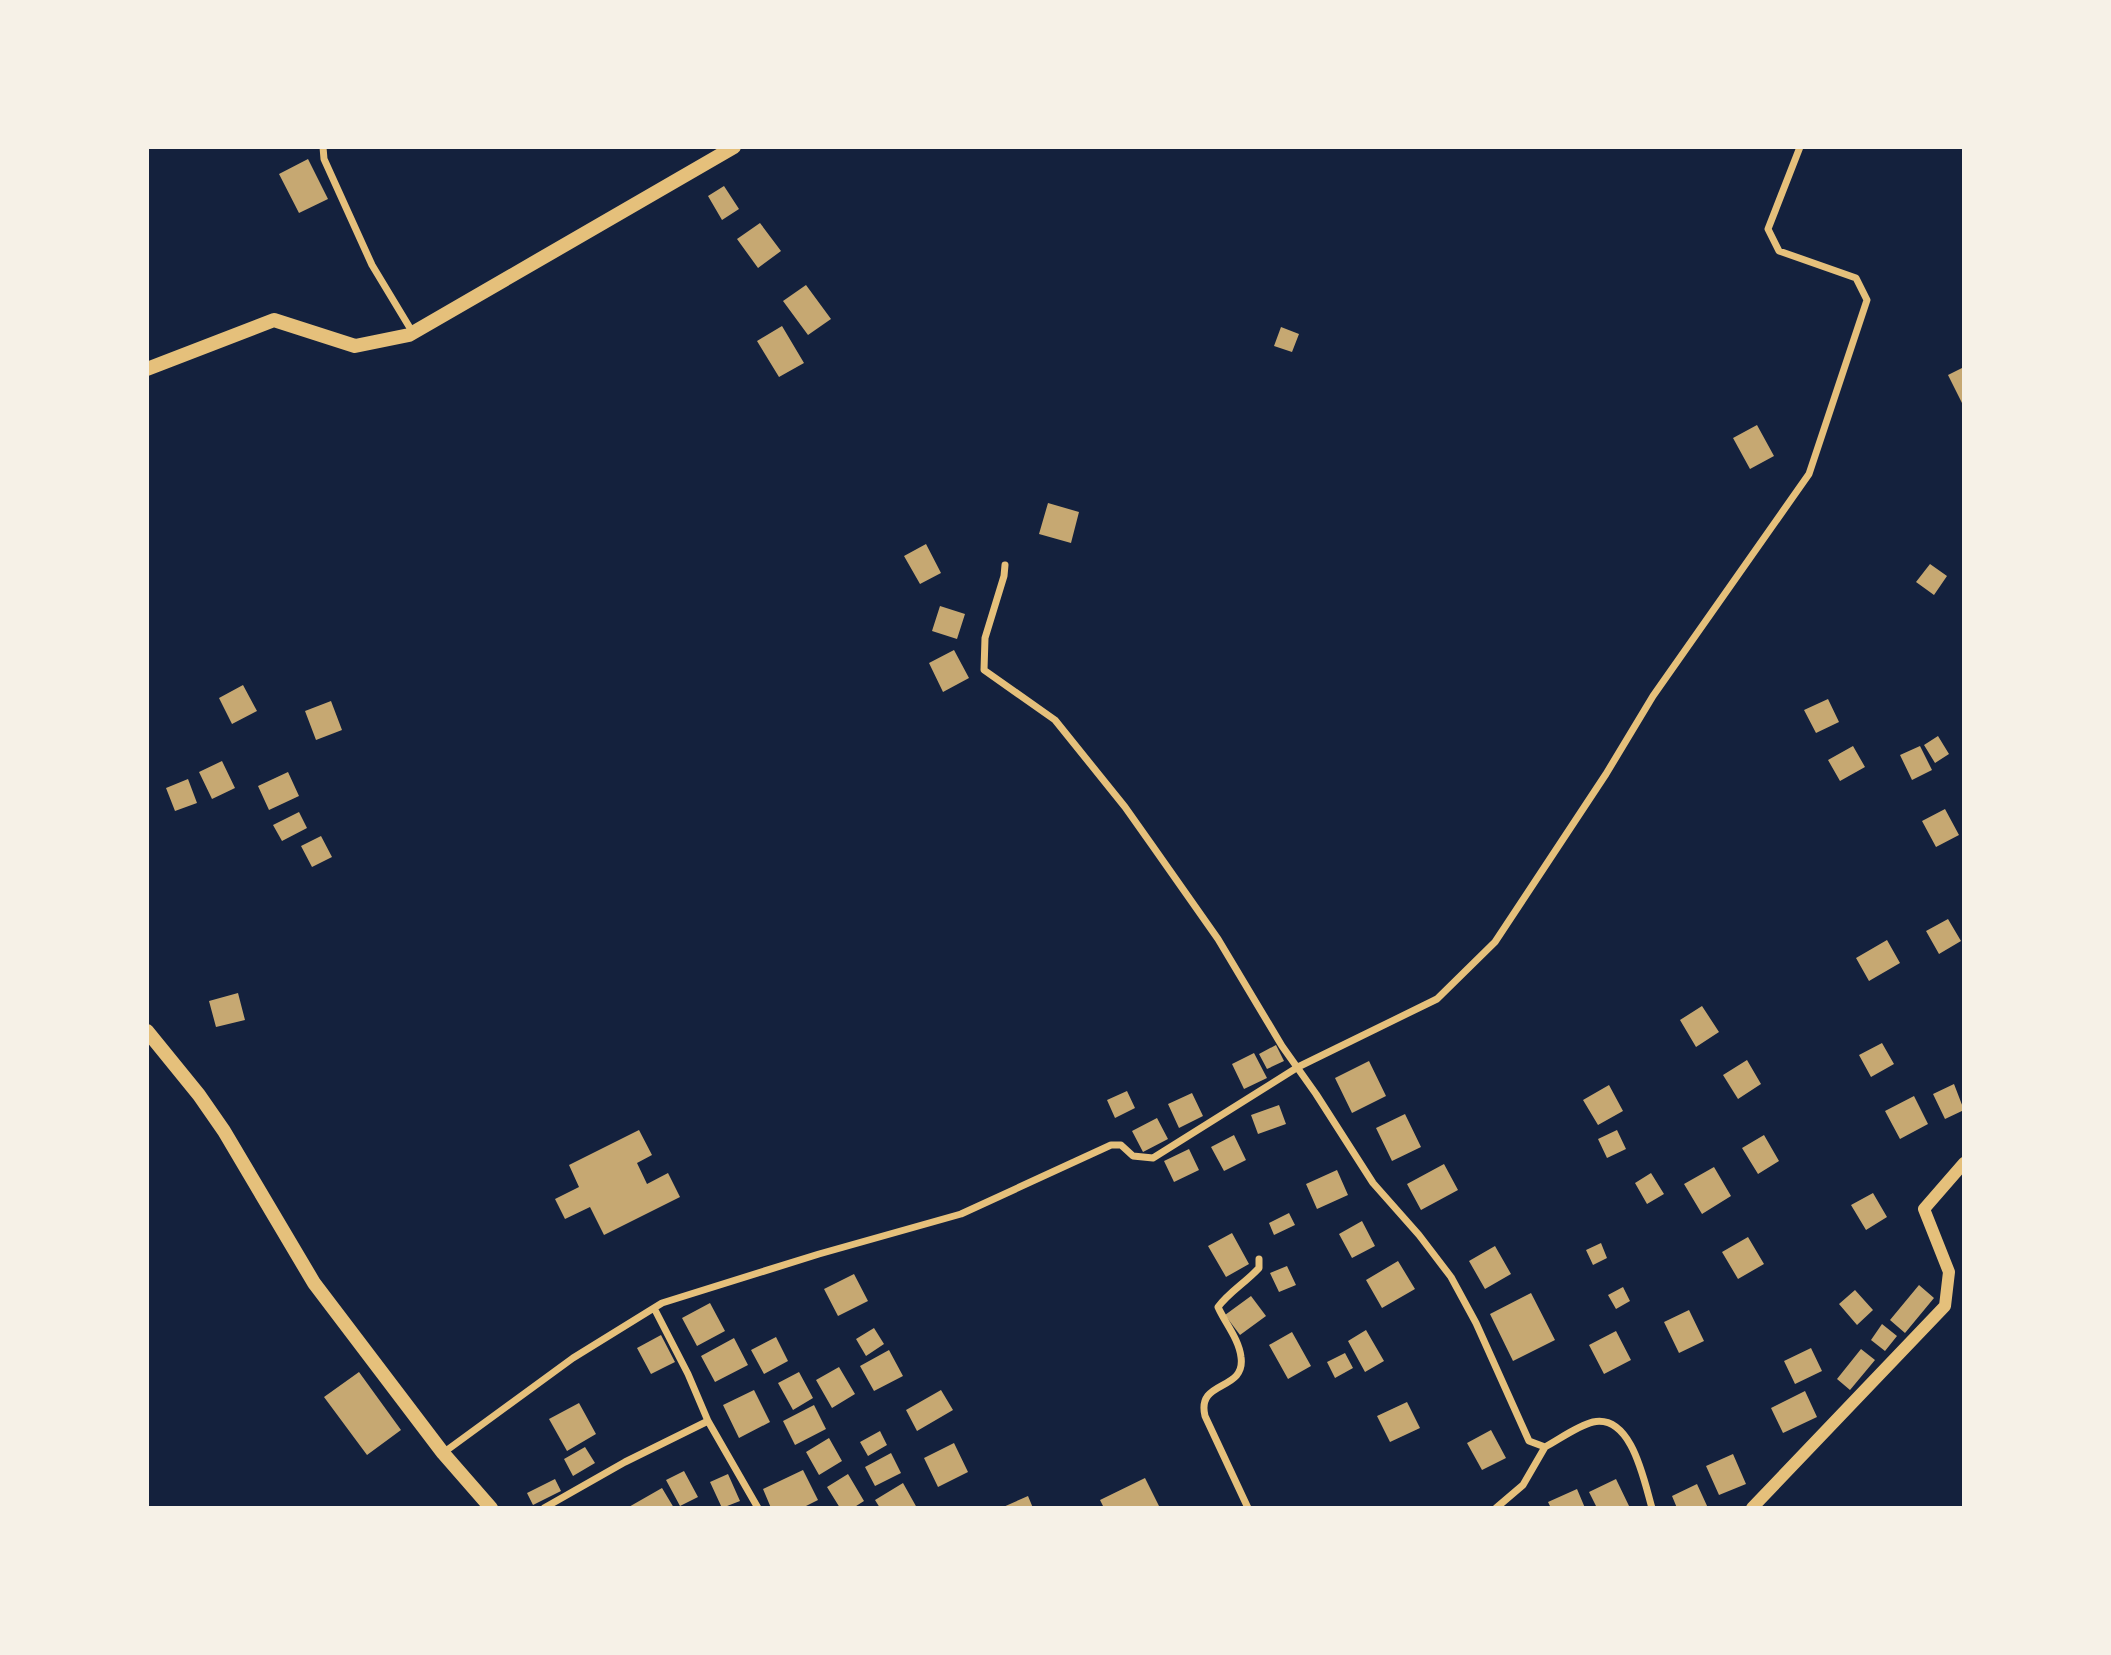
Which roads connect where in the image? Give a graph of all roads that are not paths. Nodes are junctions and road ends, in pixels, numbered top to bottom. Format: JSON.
{"nodes":[{"id":1,"x":323,"y":147,"type":"edge"},
{"id":2,"x":734,"y":147,"type":"edge"},
{"id":3,"x":1800,"y":147,"type":"edge"},
{"id":4,"x":413,"y":332,"type":"junction"},
{"id":5,"x":147,"y":369,"type":"edge"},
{"id":6,"x":1005,"y":565,"type":"dead end"},
{"id":7,"x":147,"y":1031,"type":"edge"},
{"id":8,"x":1298,"y":1067,"type":"junction"},
{"id":9,"x":1964,"y":1164,"type":"edge"},
{"id":10,"x":1259,"y":1259,"type":"dead end"},
{"id":11,"x":654,"y":1308,"type":"junction"},
{"id":12,"x":708,"y":1421,"type":"junction"},
{"id":13,"x":1545,"y":1447,"type":"junction"},
{"id":14,"x":443,"y":1453,"type":"junction"},
{"id":15,"x":491,"y":1508,"type":"edge"},
{"id":16,"x":544,"y":1508,"type":"edge"},
{"id":17,"x":758,"y":1508,"type":"edge"},
{"id":18,"x":1248,"y":1508,"type":"edge"},
{"id":19,"x":1496,"y":1508,"type":"edge"},
{"id":20,"x":1652,"y":1508,"type":"edge"},
{"id":21,"x":1752,"y":1508,"type":"edge"}],
"edges":[{"from":1,"to":4,"type":"street"},
{"from":2,"to":4,"type":"main road"},
{"from":3,"to":8,"type":"street"},
{"from":4,"to":5,"type":"main road"},
{"from":6,"to":8,"type":"street"},
{"from":7,"to":14,"type":"main road"},
{"from":8,"to":11,"type":"street"},
{"from":8,"to":13,"type":"street"},
{"from":9,"to":21,"type":"street"},
{"from":10,"to":18,"type":"street"},
{"from":11,"to":12,"type":"street"},
{"from":11,"to":14,"type":"street"},
{"from":12,"to":16,"type":"street"},
{"from":12,"to":17,"type":"street"},
{"from":13,"to":19,"type":"street"},
{"from":13,"to":20,"type":"street"},
{"from":14,"to":15,"type":"main road"}]}
